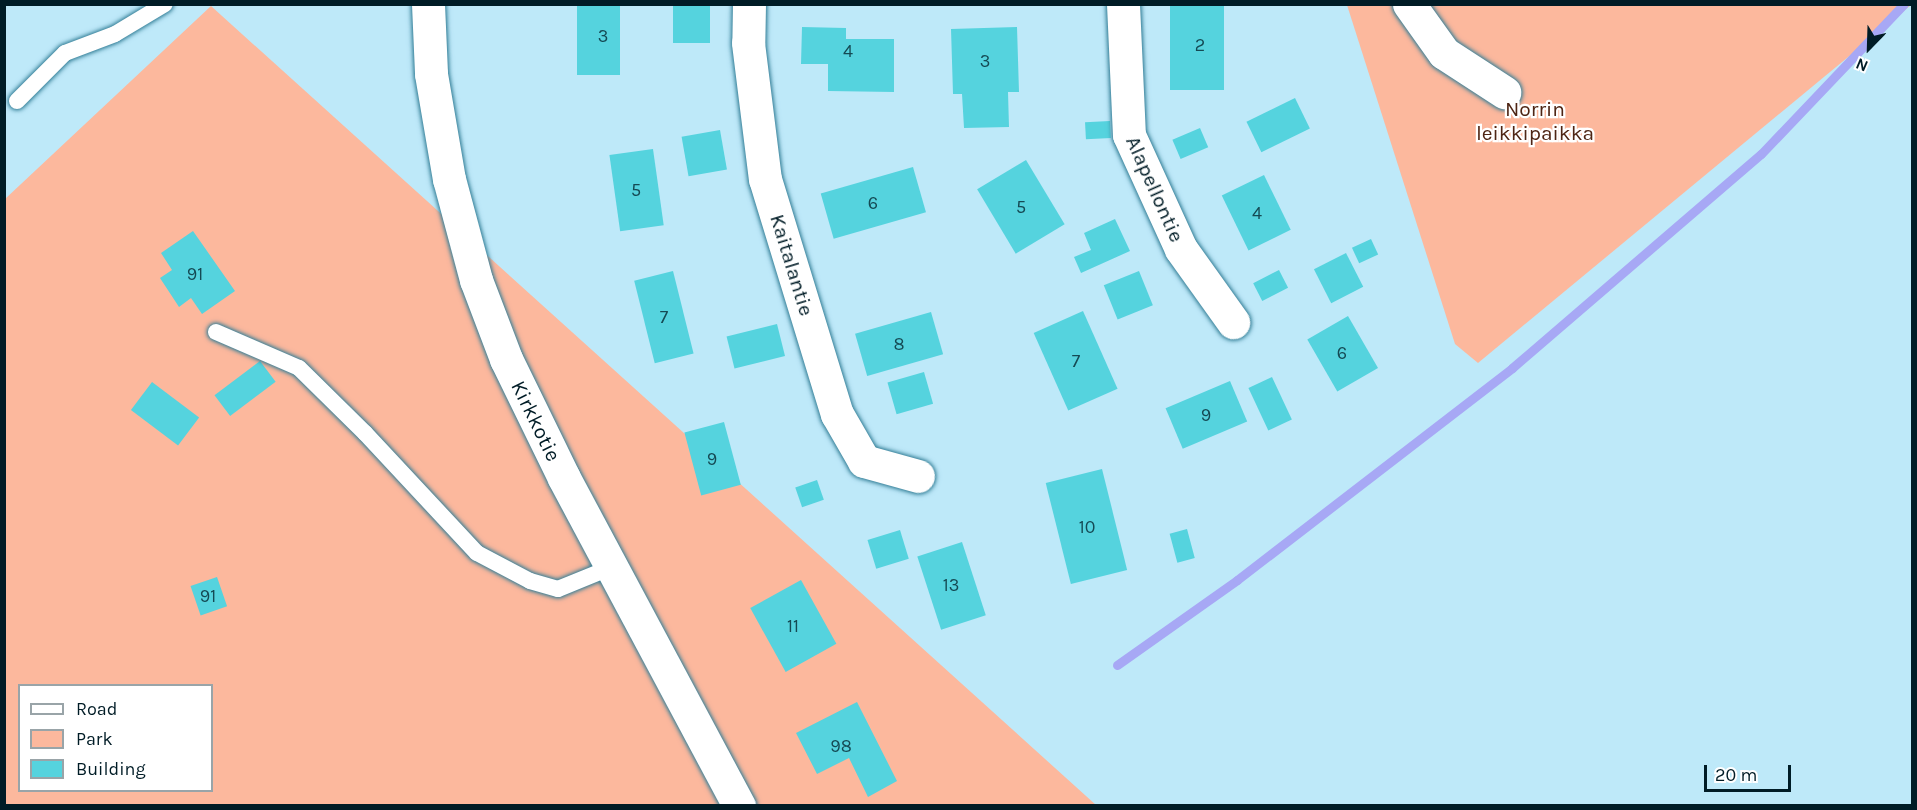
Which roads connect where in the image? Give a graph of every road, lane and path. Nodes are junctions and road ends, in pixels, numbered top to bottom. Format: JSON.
{"nodes":[{"id":1,"x":165,"y":4,"type":"edge"},
{"id":2,"x":428,"y":4,"type":"edge"},
{"id":3,"x":749,"y":4,"type":"edge"},
{"id":4,"x":1123,"y":4,"type":"edge"},
{"id":5,"x":1409,"y":4,"type":"edge"},
{"id":6,"x":1504,"y":92,"type":"dead end"},
{"id":7,"x":17,"y":101,"type":"dead end"},
{"id":8,"x":1233,"y":322,"type":"dead end"},
{"id":9,"x":216,"y":332,"type":"dead end"},
{"id":10,"x":918,"y":476,"type":"dead end"},
{"id":11,"x":612,"y":567,"type":"junction"},
{"id":12,"x":739,"y":806,"type":"edge"}],
"edges":[{"from":1,"to":7,"type":"lane"},
{"from":2,"to":11,"type":"street","name":"Kirkkotie"},
{"from":3,"to":10,"type":"street","name":"Kaitalantie"},
{"from":4,"to":8,"type":"street","name":"Alapellontie"},
{"from":5,"to":6,"type":"street"},
{"from":9,"to":11,"type":"lane"},
{"from":11,"to":12,"type":"street","name":"Kirkkotie"}]}
